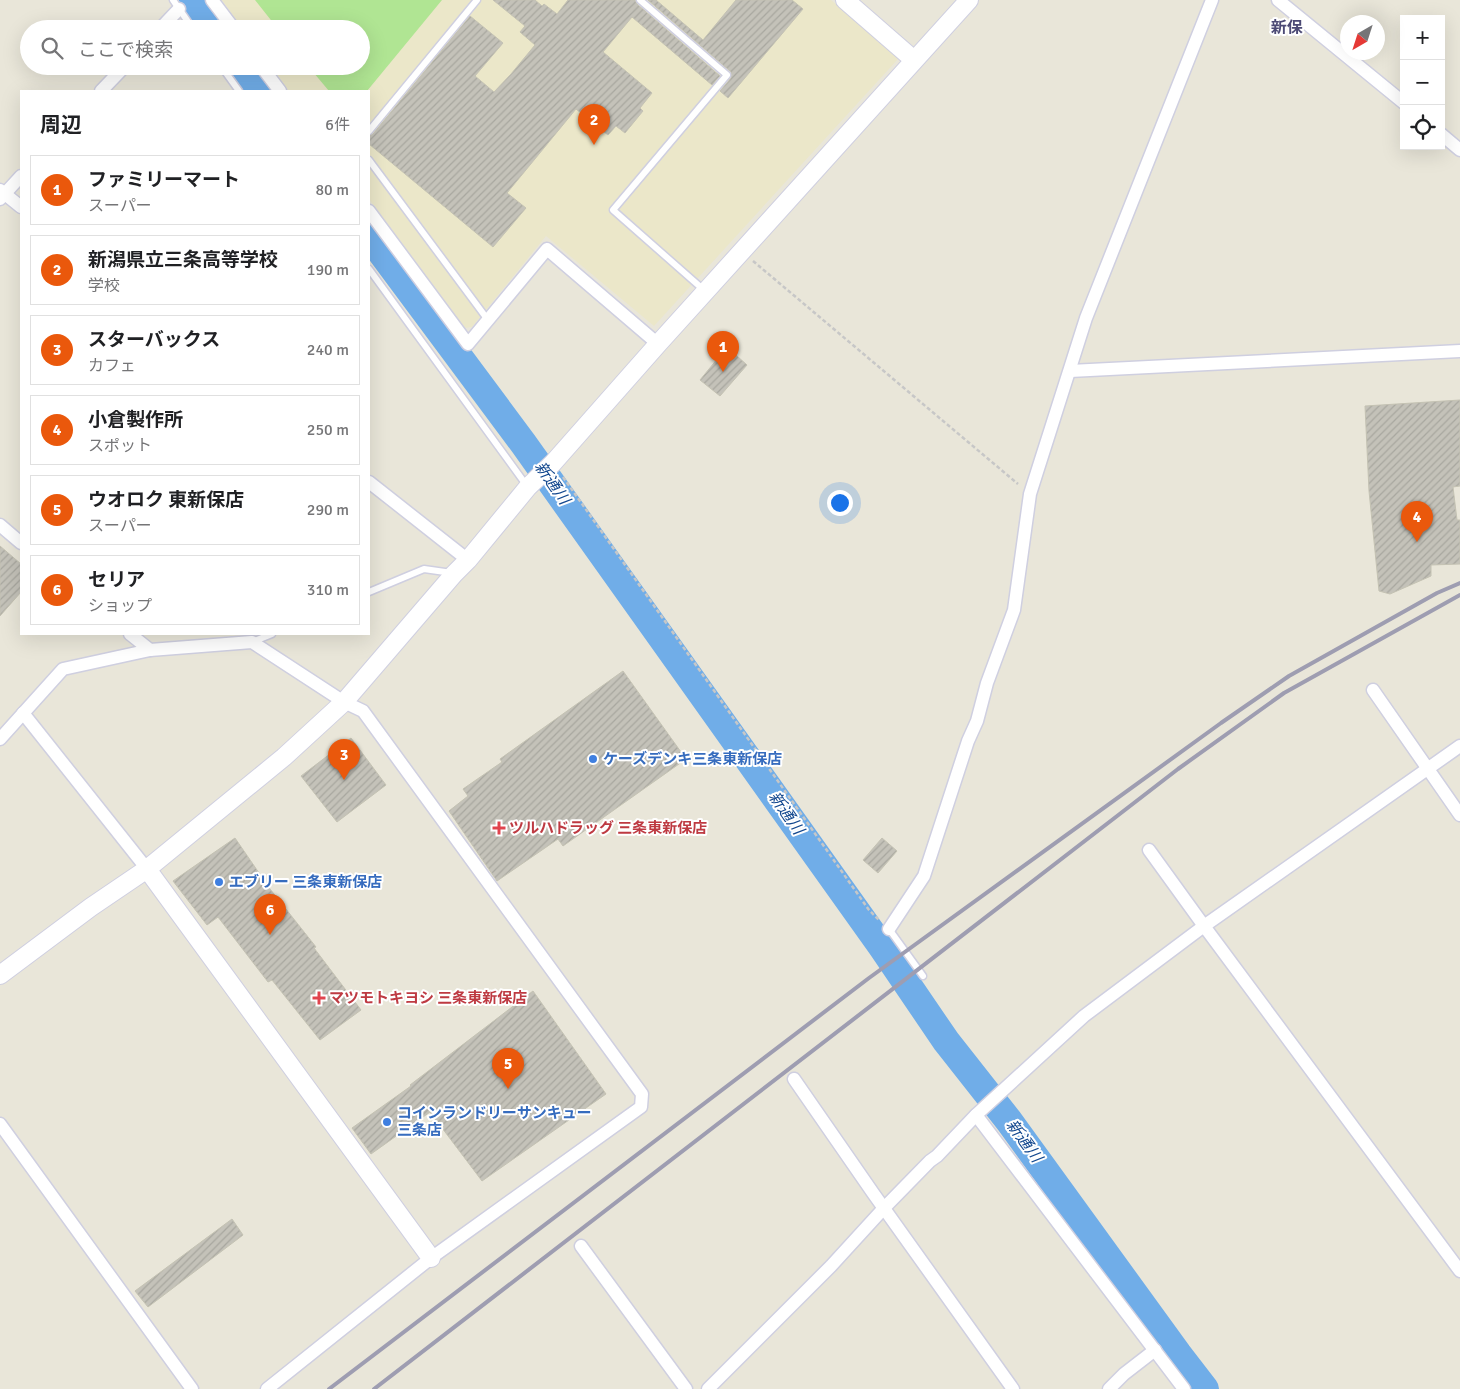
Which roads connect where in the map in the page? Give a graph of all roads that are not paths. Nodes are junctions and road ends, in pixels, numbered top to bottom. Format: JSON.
{"nodes":[{"id":1,"x":212,"y":0,"type":"edge"},
{"id":2,"x":478,"y":0,"type":"edge"},
{"id":3,"x":640,"y":0,"type":"edge"},
{"id":4,"x":845,"y":0,"type":"edge"},
{"id":5,"x":968,"y":0,"type":"edge"},
{"id":6,"x":1212,"y":0,"type":"edge"},
{"id":7,"x":1278,"y":0,"type":"edge"},
{"id":8,"x":176,"y":5,"type":"edge"},
{"id":9,"x":166,"y":20,"type":"edge"},
{"id":10,"x":187,"y":20,"type":"edge"},
{"id":11,"x":227,"y":20,"type":"edge"},
{"id":12,"x":914,"y":60,"type":"junction"},
{"id":13,"x":116,"y":75,"type":"edge"},
{"id":14,"x":227,"y":75,"type":"edge"},
{"id":15,"x":268,"y":75,"type":"edge"},
{"id":16,"x":102,"y":90,"type":"edge"},
{"id":17,"x":238,"y":90,"type":"edge"},
{"id":18,"x":279,"y":90,"type":"edge"},
{"id":19,"x":1400,"y":101,"type":"edge"},
{"id":20,"x":370,"y":130,"type":"edge"},
{"id":21,"x":1445,"y":137,"type":"edge"},
{"id":22,"x":1460,"y":150,"type":"edge"},
{"id":23,"x":370,"y":161,"type":"edge"},
{"id":24,"x":20,"y":177,"type":"edge"},
{"id":25,"x":1,"y":194,"type":"edge"},
{"id":26,"x":20,"y":206,"type":"edge"},
{"id":27,"x":370,"y":212,"type":"edge"},
{"id":28,"x":370,"y":270,"type":"edge"},
{"id":29,"x":706,"y":292,"type":"junction"},
{"id":30,"x":488,"y":320,"type":"junction"},
{"id":31,"x":658,"y":344,"type":"junction"},
{"id":32,"x":1460,"y":351,"type":"edge"},
{"id":33,"x":1070,"y":371,"type":"junction"},
{"id":34,"x":370,"y":483,"type":"edge"},
{"id":35,"x":532,"y":483,"type":"junction"},
{"id":36,"x":0,"y":525,"type":"edge"},
{"id":37,"x":20,"y":541,"type":"edge"},
{"id":38,"x":468,"y":560,"type":"junction"},
{"id":39,"x":454,"y":574,"type":"junction"},
{"id":40,"x":370,"y":592,"type":"edge"},
{"id":41,"x":131,"y":635,"type":"edge"},
{"id":42,"x":270,"y":635,"type":"edge"},
{"id":43,"x":252,"y":642,"type":"junction"},
{"id":44,"x":150,"y":650,"type":"junction"},
{"id":45,"x":1373,"y":690,"type":"dead end"},
{"id":46,"x":344,"y":702,"type":"junction"},
{"id":47,"x":23,"y":713,"type":"junction"},
{"id":48,"x":0,"y":739,"type":"edge"},
{"id":49,"x":1460,"y":746,"type":"edge"},
{"id":50,"x":1428,"y":768,"type":"junction"},
{"id":51,"x":1460,"y":815,"type":"edge"},
{"id":52,"x":1149,"y":850,"type":"dead end"},
{"id":53,"x":147,"y":868,"type":"junction"},
{"id":54,"x":1204,"y":926,"type":"junction"},
{"id":55,"x":889,"y":929,"type":"joint"},
{"id":56,"x":0,"y":975,"type":"edge"},
{"id":57,"x":923,"y":976,"type":"dead end"},
{"id":58,"x":794,"y":1079,"type":"dead end"},
{"id":59,"x":976,"y":1114,"type":"junction"},
{"id":60,"x":0,"y":1124,"type":"edge"},
{"id":61,"x":884,"y":1208,"type":"junction"},
{"id":62,"x":581,"y":1246,"type":"dead end"},
{"id":63,"x":431,"y":1258,"type":"junction"},
{"id":64,"x":1460,"y":1272,"type":"edge"},
{"id":65,"x":1155,"y":1350,"type":"junction"},
{"id":66,"x":192,"y":1389,"type":"edge"},
{"id":67,"x":267,"y":1389,"type":"edge"},
{"id":68,"x":686,"y":1389,"type":"edge"},
{"id":69,"x":708,"y":1389,"type":"edge"},
{"id":70,"x":1013,"y":1389,"type":"edge"},
{"id":71,"x":1109,"y":1389,"type":"edge"},
{"id":72,"x":1184,"y":1389,"type":"edge"}],
"edges":[{"from":1,"to":11,"type":"street"},
{"from":2,"to":20,"type":"lane"},
{"from":3,"to":29,"type":"lane"},
{"from":4,"to":12,"type":"street"},
{"from":5,"to":12,"type":"street"},
{"from":6,"to":33,"type":"street"},
{"from":7,"to":19,"type":"street"},
{"from":8,"to":9,"type":"street"},
{"from":8,"to":10,"type":"lane"},
{"from":12,"to":29,"type":"street"},
{"from":13,"to":16,"type":"street"},
{"from":14,"to":17,"type":"lane"},
{"from":15,"to":18,"type":"street"},
{"from":21,"to":22,"type":"street"},
{"from":23,"to":30,"type":"lane"},
{"from":24,"to":25,"type":"street"},
{"from":25,"to":26,"type":"street"},
{"from":27,"to":30,"type":"street"},
{"from":28,"to":35,"type":"lane"},
{"from":29,"to":31,"type":"street"},
{"from":30,"to":31,"type":"street"},
{"from":31,"to":35,"type":"street"},
{"from":32,"to":33,"type":"street"},
{"from":33,"to":55,"type":"street"},
{"from":34,"to":38,"type":"street"},
{"from":35,"to":38,"type":"street"},
{"from":36,"to":37,"type":"street"},
{"from":38,"to":39,"type":"street"},
{"from":39,"to":40,"type":"lane"},
{"from":39,"to":46,"type":"street"},
{"from":41,"to":44,"type":"street"},
{"from":42,"to":43,"type":"lane"},
{"from":43,"to":44,"type":"street"},
{"from":43,"to":46,"type":"street"},
{"from":44,"to":47,"type":"street"},
{"from":45,"to":50,"type":"street"},
{"from":46,"to":53,"type":"street"},
{"from":46,"to":63,"type":"street"},
{"from":47,"to":48,"type":"street"},
{"from":47,"to":53,"type":"street"},
{"from":49,"to":50,"type":"street"},
{"from":50,"to":51,"type":"street"},
{"from":50,"to":54,"type":"street"},
{"from":52,"to":54,"type":"street"},
{"from":53,"to":56,"type":"street"},
{"from":53,"to":63,"type":"street"},
{"from":54,"to":59,"type":"street"},
{"from":54,"to":64,"type":"street"},
{"from":55,"to":57,"type":"lane"},
{"from":58,"to":61,"type":"street"},
{"from":59,"to":61,"type":"street"},
{"from":59,"to":65,"type":"street"},
{"from":60,"to":66,"type":"street"},
{"from":61,"to":69,"type":"street"},
{"from":61,"to":70,"type":"street"},
{"from":62,"to":68,"type":"street"},
{"from":63,"to":67,"type":"street"},
{"from":65,"to":71,"type":"street"},
{"from":65,"to":72,"type":"street"}]}
